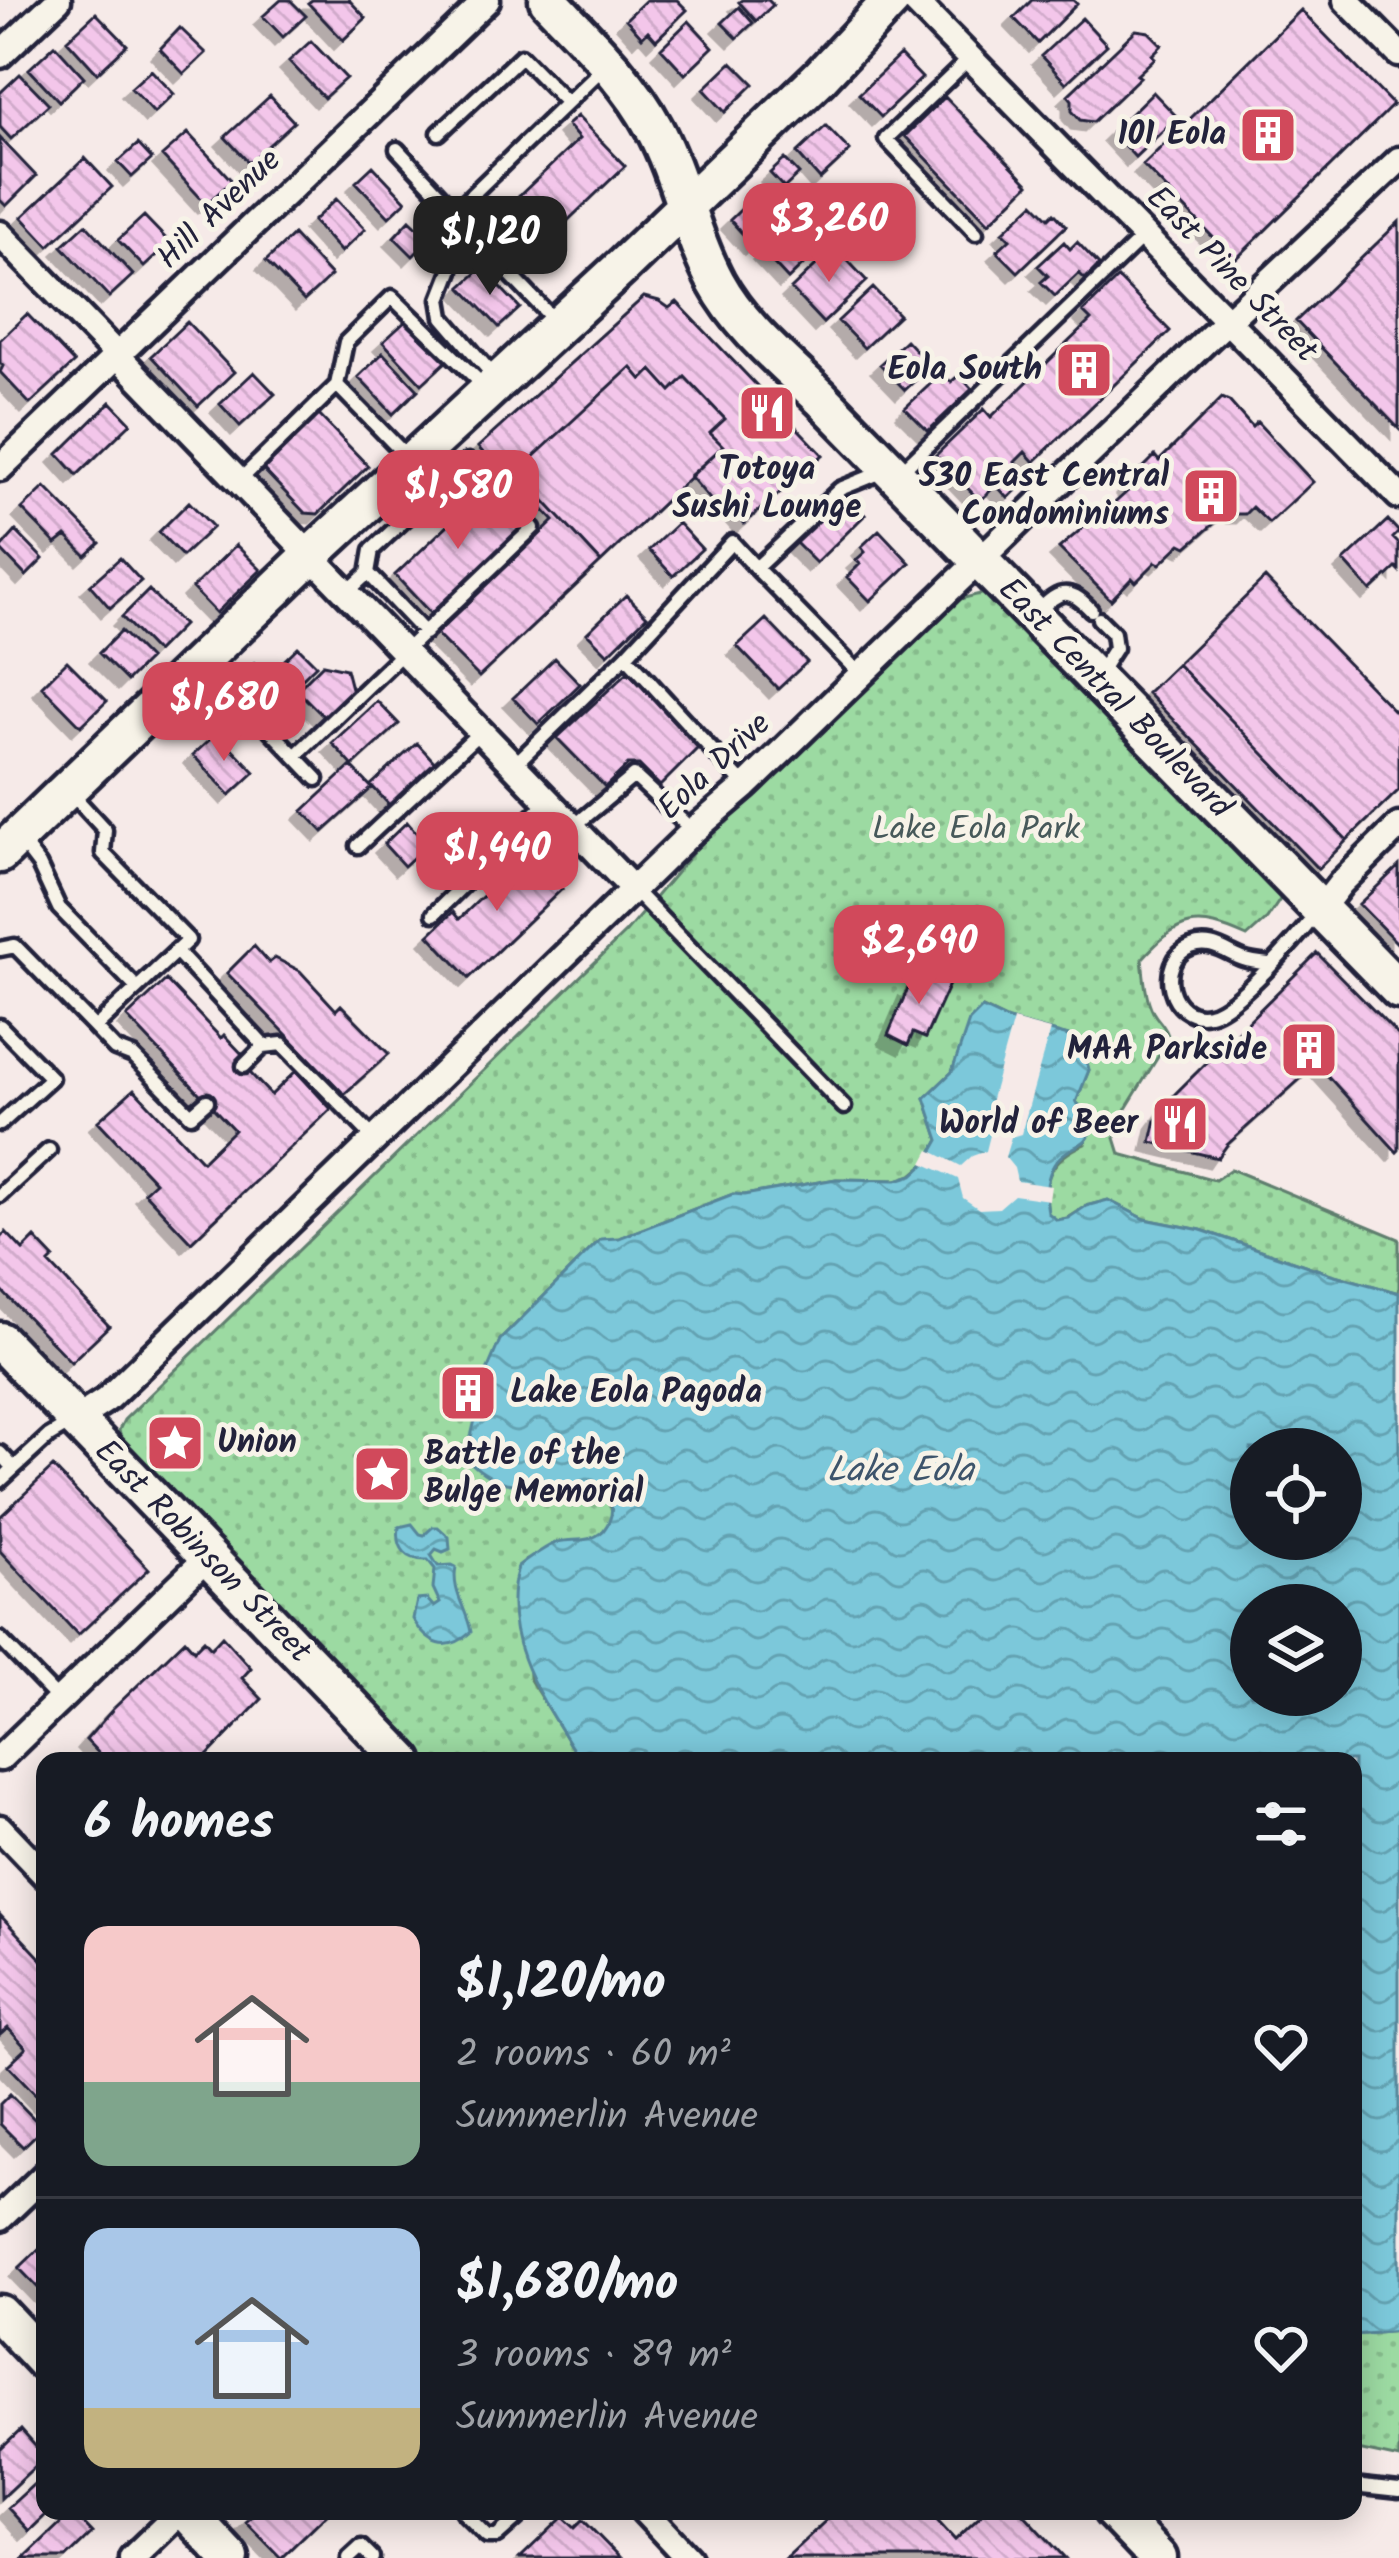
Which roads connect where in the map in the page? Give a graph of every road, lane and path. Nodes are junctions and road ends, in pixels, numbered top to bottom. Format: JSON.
{"nodes":[{"id":1,"x":58,"y":0,"type":"edge"},
{"id":2,"x":487,"y":0,"type":"edge"},
{"id":3,"x":548,"y":0,"type":"edge"},
{"id":4,"x":892,"y":0,"type":"edge"},
{"id":5,"x":913,"y":0,"type":"edge"},
{"id":6,"x":1346,"y":0,"type":"edge"},
{"id":7,"x":1399,"y":54,"type":"edge"},
{"id":8,"x":0,"y":55,"type":"edge"},
{"id":9,"x":970,"y":58,"type":"junction"},
{"id":10,"x":608,"y":64,"type":"junction"},
{"id":11,"x":567,"y":103,"type":"junction"},
{"id":12,"x":439,"y":133,"type":"dead end"},
{"id":13,"x":398,"y":149,"type":"dead end"},
{"id":14,"x":1399,"y":160,"type":"edge"},
{"id":15,"x":686,"y":205,"type":"junction"},
{"id":16,"x":455,"y":212,"type":"junction"},
{"id":17,"x":976,"y":233,"type":"dead end"},
{"id":18,"x":0,"y":234,"type":"edge"},
{"id":19,"x":1145,"y":235,"type":"junction"},
{"id":20,"x":451,"y":271,"type":"dead end"},
{"id":21,"x":1228,"y":320,"type":"junction"},
{"id":22,"x":558,"y":325,"type":"junction"},
{"id":23,"x":116,"y":356,"type":"junction"},
{"id":24,"x":337,"y":385,"type":"junction"},
{"id":25,"x":492,"y":385,"type":"junction"},
{"id":26,"x":417,"y":456,"type":"junction"},
{"id":27,"x":0,"y":468,"type":"edge"},
{"id":28,"x":892,"y":473,"type":"junction"},
{"id":29,"x":448,"y":479,"type":"junction"},
{"id":30,"x":238,"y":482,"type":"junction"},
{"id":31,"x":1399,"y":496,"type":"edge"},
{"id":32,"x":377,"y":519,"type":"junction"},
{"id":33,"x":310,"y":556,"type":"junction"},
{"id":34,"x":979,"y":560,"type":"junction"},
{"id":35,"x":756,"y":568,"type":"junction"},
{"id":36,"x":368,"y":573,"type":"junction"},
{"id":37,"x":346,"y":593,"type":"junction"},
{"id":38,"x":1033,"y":616,"type":"junction"},
{"id":39,"x":425,"y":632,"type":"junction"},
{"id":40,"x":404,"y":654,"type":"junction"},
{"id":41,"x":626,"y":656,"type":"junction"},
{"id":42,"x":860,"y":675,"type":"junction"},
{"id":43,"x":1095,"y":679,"type":"junction"},
{"id":44,"x":270,"y":730,"type":"dead end"},
{"id":45,"x":480,"y":731,"type":"junction"},
{"id":46,"x":295,"y":756,"type":"junction"},
{"id":47,"x":513,"y":766,"type":"junction"},
{"id":48,"x":317,"y":779,"type":"dead end"},
{"id":49,"x":746,"y":786,"type":"junction"},
{"id":50,"x":68,"y":790,"type":"junction"},
{"id":51,"x":548,"y":801,"type":"junction"},
{"id":52,"x":1399,"y":826,"type":"edge"},
{"id":53,"x":573,"y":827,"type":"junction"},
{"id":54,"x":693,"y":831,"type":"junction"},
{"id":55,"x":6,"y":837,"type":"edge"},
{"id":56,"x":358,"y":846,"type":"dead end"},
{"id":57,"x":633,"y":890,"type":"junction"},
{"id":58,"x":1320,"y":910,"type":"junction"},
{"id":59,"x":434,"y":914,"type":"dead end"},
{"id":60,"x":0,"y":949,"type":"edge"},
{"id":61,"x":176,"y":951,"type":"junction"},
{"id":62,"x":1270,"y":964,"type":"junction"},
{"id":63,"x":137,"y":988,"type":"junction"},
{"id":64,"x":1399,"y":990,"type":"edge"},
{"id":65,"x":0,"y":1026,"type":"edge"},
{"id":66,"x":94,"y":1028,"type":"junction"},
{"id":67,"x":264,"y":1046,"type":"junction"},
{"id":68,"x":244,"y":1066,"type":"dead end"},
{"id":69,"x":207,"y":1101,"type":"dead end"},
{"id":70,"x":844,"y":1107,"type":"dead end"},
{"id":71,"x":0,"y":1124,"type":"edge"},
{"id":72,"x":375,"y":1139,"type":"junction"},
{"id":73,"x":49,"y":1150,"type":"dead end"},
{"id":74,"x":0,"y":1195,"type":"edge"},
{"id":75,"x":0,"y":1341,"type":"edge"},
{"id":76,"x":75,"y":1420,"type":"junction"},
{"id":77,"x":0,"y":1453,"type":"edge"},
{"id":78,"x":14,"y":1468,"type":"junction"},
{"id":79,"x":0,"y":1480,"type":"edge"},
{"id":80,"x":207,"y":1558,"type":"junction"},
{"id":81,"x":0,"y":1640,"type":"edge"},
{"id":82,"x":61,"y":1702,"type":"junction"},
{"id":83,"x":395,"y":1752,"type":"edge"},
{"id":84,"x":0,"y":1758,"type":"edge"},
{"id":85,"x":0,"y":1828,"type":"edge"},
{"id":86,"x":36,"y":1866,"type":"edge"},
{"id":87,"x":36,"y":2184,"type":"edge"},
{"id":88,"x":0,"y":2218,"type":"edge"},
{"id":89,"x":0,"y":2314,"type":"edge"},
{"id":90,"x":36,"y":2352,"type":"edge"},
{"id":91,"x":1362,"y":2487,"type":"edge"},
{"id":92,"x":1399,"y":2492,"type":"edge"},
{"id":93,"x":174,"y":2520,"type":"edge"},
{"id":94,"x":193,"y":2520,"type":"edge"},
{"id":95,"x":471,"y":2520,"type":"edge"},
{"id":96,"x":515,"y":2520,"type":"edge"},
{"id":97,"x":652,"y":2520,"type":"edge"},
{"id":98,"x":1122,"y":2520,"type":"edge"},
{"id":99,"x":132,"y":2558,"type":"edge"},
{"id":100,"x":230,"y":2558,"type":"edge"},
{"id":101,"x":349,"y":2558,"type":"edge"},
{"id":102,"x":372,"y":2558,"type":"edge"},
{"id":103,"x":688,"y":2558,"type":"edge"},
{"id":104,"x":1158,"y":2558,"type":"edge"}],
"edges":[{"from":1,"to":8,"type":"street"},
{"from":2,"to":23,"type":"street","name":"Hill Avenue"},
{"from":3,"to":10,"type":"street","name":"East Central Boulevard"},
{"from":4,"to":15,"type":"street"},
{"from":5,"to":9,"type":"street","name":"East Pine Street"},
{"from":6,"to":7,"type":"street"},
{"from":9,"to":17,"type":"lane"},
{"from":9,"to":19,"type":"street","name":"East Pine Street"},
{"from":10,"to":11,"type":"lane"},
{"from":10,"to":15,"type":"street","name":"East Central Boulevard"},
{"from":11,"to":12,"type":"lane"},
{"from":11,"to":16,"type":"lane"},
{"from":13,"to":16,"type":"lane"},
{"from":14,"to":21,"type":"street","name":"Eola Drive"},
{"from":15,"to":22,"type":"street"},
{"from":15,"to":28,"type":"street","name":"East Central Boulevard"},
{"from":16,"to":22,"type":"lane"},
{"from":18,"to":23,"type":"street"},
{"from":19,"to":21,"type":"street","name":"East Pine Street"},
{"from":19,"to":28,"type":"lane"},
{"from":20,"to":25,"type":"lane"},
{"from":21,"to":31,"type":"street","name":"East Pine Street"},
{"from":21,"to":34,"type":"street","name":"Eola Drive"},
{"from":22,"to":25,"type":"street"},
{"from":23,"to":27,"type":"street","name":"Hill Avenue"},
{"from":23,"to":30,"type":"street"},
{"from":24,"to":25,"type":"lane"},
{"from":24,"to":26,"type":"lane"},
{"from":24,"to":30,"type":"lane"},
{"from":25,"to":26,"type":"street"},
{"from":26,"to":29,"type":"lane"},
{"from":26,"to":32,"type":"street"},
{"from":28,"to":34,"type":"street","name":"East Central Boulevard"},
{"from":28,"to":35,"type":"lane"},
{"from":29,"to":32,"type":"lane"},
{"from":29,"to":39,"type":"lane"},
{"from":30,"to":33,"type":"street"},
{"from":32,"to":33,"type":"street"},
{"from":32,"to":36,"type":"lane"},
{"from":33,"to":37,"type":"street"},
{"from":33,"to":50,"type":"street"},
{"from":34,"to":38,"type":"street","name":"East Central Boulevard"},
{"from":34,"to":42,"type":"street","name":"Eola Drive"},
{"from":35,"to":41,"type":"lane"},
{"from":35,"to":42,"type":"lane"},
{"from":36,"to":37,"type":"lane"},
{"from":36,"to":39,"type":"lane"},
{"from":37,"to":40,"type":"street"},
{"from":38,"to":43,"type":"street","name":"East Central Boulevard"},
{"from":38,"to":43,"type":"lane"},
{"from":39,"to":40,"type":"lane"},
{"from":40,"to":45,"type":"street"},
{"from":40,"to":46,"type":"lane"},
{"from":41,"to":47,"type":"lane"},
{"from":41,"to":49,"type":"lane"},
{"from":42,"to":49,"type":"street","name":"Eola Drive"},
{"from":43,"to":58,"type":"street","name":"East Central Boulevard"},
{"from":44,"to":46,"type":"lane"},
{"from":45,"to":47,"type":"street"},
{"from":45,"to":56,"type":"lane"},
{"from":46,"to":48,"type":"lane"},
{"from":47,"to":51,"type":"street"},
{"from":49,"to":54,"type":"street","name":"Eola Drive"},
{"from":50,"to":55,"type":"street"},
{"from":50,"to":61,"type":"lane"},
{"from":51,"to":53,"type":"street"},
{"from":51,"to":59,"type":"lane"},
{"from":52,"to":58,"type":"street"},
{"from":53,"to":54,"type":"lane"},
{"from":53,"to":57,"type":"street"},
{"from":54,"to":57,"type":"street","name":"Eola Drive"},
{"from":55,"to":63,"type":"lane"},
{"from":57,"to":70,"type":"lane"},
{"from":57,"to":72,"type":"street","name":"Eola Drive"},
{"from":58,"to":62,"type":"lane"},
{"from":58,"to":64,"type":"street","name":"East Central Boulevard"},
{"from":60,"to":66,"type":"lane"},
{"from":61,"to":63,"type":"lane"},
{"from":61,"to":67,"type":"lane"},
{"from":62,"to":62,"type":"lane"},
{"from":63,"to":66,"type":"lane"},
{"from":65,"to":71,"type":"lane"},
{"from":66,"to":69,"type":"lane"},
{"from":67,"to":68,"type":"lane"},
{"from":67,"to":72,"type":"lane"},
{"from":72,"to":76,"type":"street","name":"Eola Drive"},
{"from":73,"to":74,"type":"lane"},
{"from":75,"to":76,"type":"street","name":"East Robinson Street"},
{"from":76,"to":78,"type":"lane"},
{"from":76,"to":80,"type":"street","name":"East Robinson Street"},
{"from":77,"to":78,"type":"lane"},
{"from":78,"to":79,"type":"lane"},
{"from":80,"to":82,"type":"street"},
{"from":80,"to":83,"type":"street","name":"East Robinson Street"},
{"from":81,"to":82,"type":"lane"},
{"from":82,"to":84,"type":"street"},
{"from":85,"to":86,"type":"street"},
{"from":87,"to":88,"type":"street"},
{"from":89,"to":90,"type":"street"},
{"from":91,"to":92,"type":"lane"},
{"from":93,"to":99,"type":"street"},
{"from":94,"to":100,"type":"street"},
{"from":95,"to":96,"type":"lane"},
{"from":97,"to":103,"type":"street"},
{"from":98,"to":104,"type":"street"},
{"from":101,"to":102,"type":"lane"}]}
